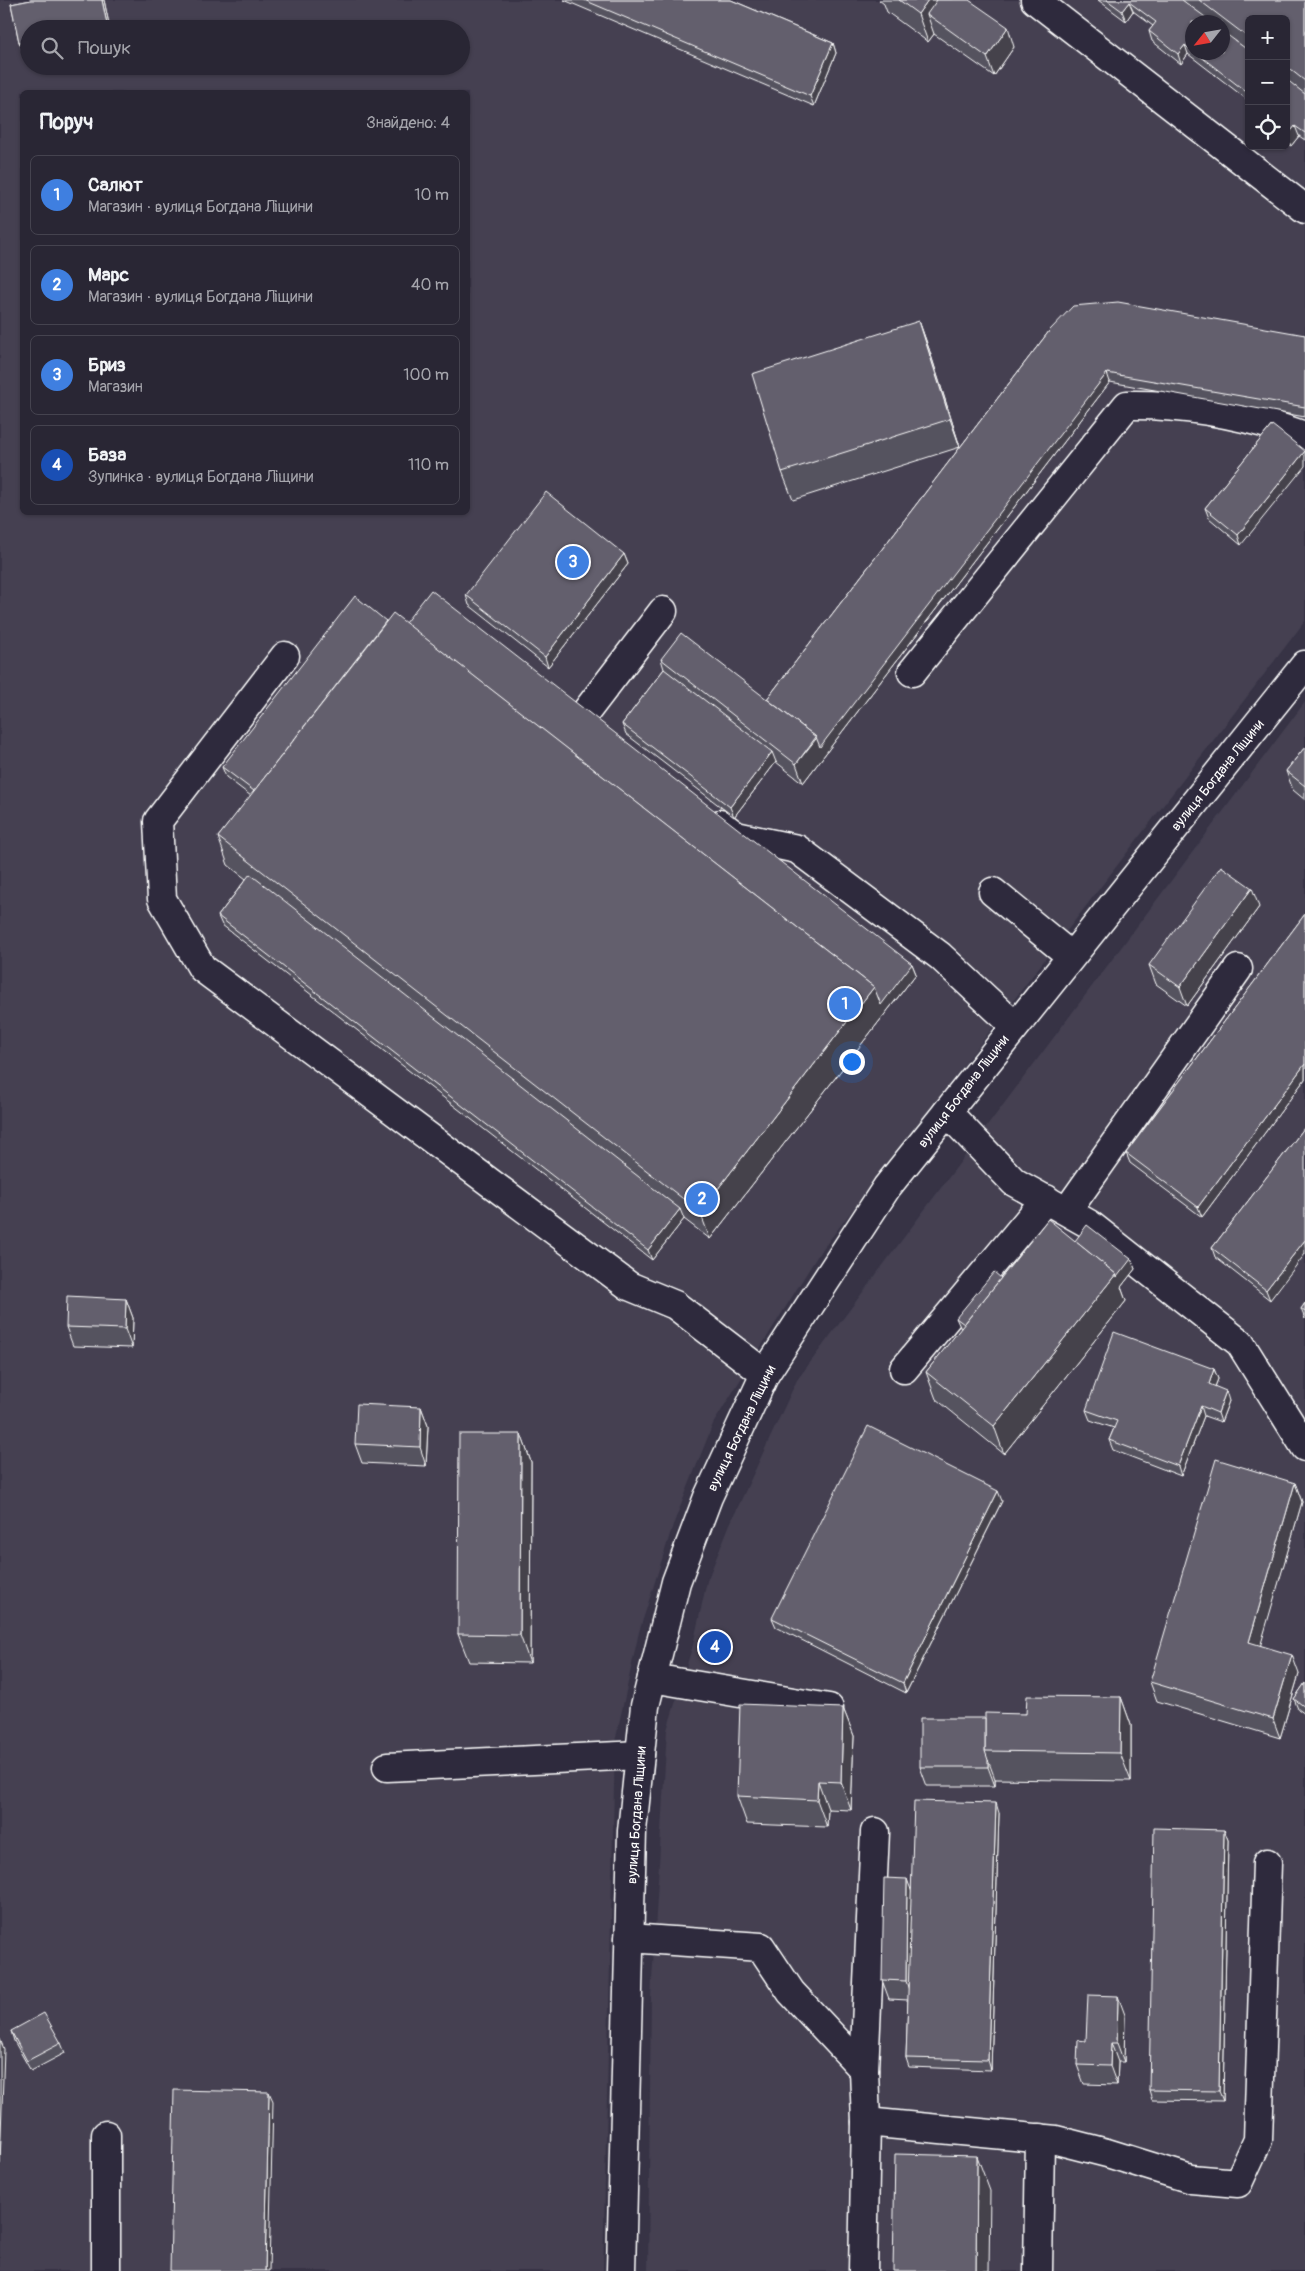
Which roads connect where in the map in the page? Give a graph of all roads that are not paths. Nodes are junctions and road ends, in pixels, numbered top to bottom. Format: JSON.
{"nodes":[{"id":1,"x":1035,"y":0,"type":"edge"},
{"id":2,"x":1305,"y":209,"type":"edge"},
{"id":3,"x":1305,"y":436,"type":"edge"},
{"id":4,"x":664,"y":611,"type":"dead end"},
{"id":5,"x":285,"y":656,"type":"dead end"},
{"id":6,"x":1305,"y":665,"type":"edge"},
{"id":7,"x":912,"y":672,"type":"dead end"},
{"id":8,"x":559,"y":698,"type":"edge"},
{"id":9,"x":582,"y":717,"type":"junction"},
{"id":10,"x":606,"y":735,"type":"edge"},
{"id":11,"x":698,"y":806,"type":"edge"},
{"id":12,"x":993,"y":892,"type":"dead end"},
{"id":13,"x":1071,"y":956,"type":"junction"},
{"id":14,"x":1238,"y":969,"type":"dead end"},
{"id":15,"x":1015,"y":1026,"type":"junction"},
{"id":16,"x":947,"y":1112,"type":"junction"},
{"id":17,"x":1056,"y":1205,"type":"junction"},
{"id":18,"x":904,"y":1370,"type":"dead end"},
{"id":19,"x":765,"y":1374,"type":"junction"},
{"id":20,"x":1305,"y":1447,"type":"edge"},
{"id":21,"x":652,"y":1678,"type":"junction"},
{"id":22,"x":829,"y":1708,"type":"edge"},
{"id":23,"x":640,"y":1755,"type":"junction"},
{"id":24,"x":387,"y":1767,"type":"dead end"},
{"id":25,"x":874,"y":1832,"type":"dead end"},
{"id":26,"x":1268,"y":1863,"type":"dead end"},
{"id":27,"x":629,"y":1938,"type":"junction"},
{"id":28,"x":864,"y":2070,"type":"junction"},
{"id":29,"x":866,"y":2122,"type":"junction"},
{"id":30,"x":106,"y":2135,"type":"dead end"},
{"id":31,"x":1040,"y":2138,"type":"junction"},
{"id":32,"x":106,"y":2271,"type":"edge"},
{"id":33,"x":621,"y":2271,"type":"edge"},
{"id":34,"x":863,"y":2271,"type":"edge"},
{"id":35,"x":1038,"y":2271,"type":"edge"}],
"edges":[{"from":1,"to":2,"type":"main road"},
{"from":3,"to":7,"type":"main road"},
{"from":4,"to":9,"type":"main road"},
{"from":5,"to":19,"type":"main road"},
{"from":6,"to":13,"type":"main road","name":"вулиця Богдана Ліщини"},
{"from":8,"to":9,"type":"main road"},
{"from":9,"to":10,"type":"main road"},
{"from":11,"to":15,"type":"main road"},
{"from":12,"to":13,"type":"main road"},
{"from":13,"to":15,"type":"main road","name":"вулиця Богдана Ліщини"},
{"from":14,"to":17,"type":"main road"},
{"from":15,"to":16,"type":"main road","name":"вулиця Богдана Ліщини"},
{"from":16,"to":17,"type":"main road"},
{"from":16,"to":19,"type":"main road","name":"вулиця Богдана Ліщини"},
{"from":17,"to":18,"type":"main road"},
{"from":17,"to":20,"type":"main road"},
{"from":19,"to":21,"type":"main road","name":"вулиця Богдана Ліщини"},
{"from":21,"to":22,"type":"main road"},
{"from":21,"to":23,"type":"main road","name":"вулиця Богдана Ліщини"},
{"from":23,"to":24,"type":"main road"},
{"from":23,"to":27,"type":"main road","name":"вулиця Богдана Ліщини"},
{"from":25,"to":28,"type":"main road"},
{"from":26,"to":31,"type":"main road"},
{"from":27,"to":28,"type":"main road"},
{"from":27,"to":33,"type":"main road","name":"вулиця Богдана Ліщини"},
{"from":28,"to":29,"type":"main road"},
{"from":29,"to":31,"type":"main road"},
{"from":29,"to":34,"type":"main road"},
{"from":30,"to":32,"type":"main road"},
{"from":31,"to":35,"type":"main road"}]}
